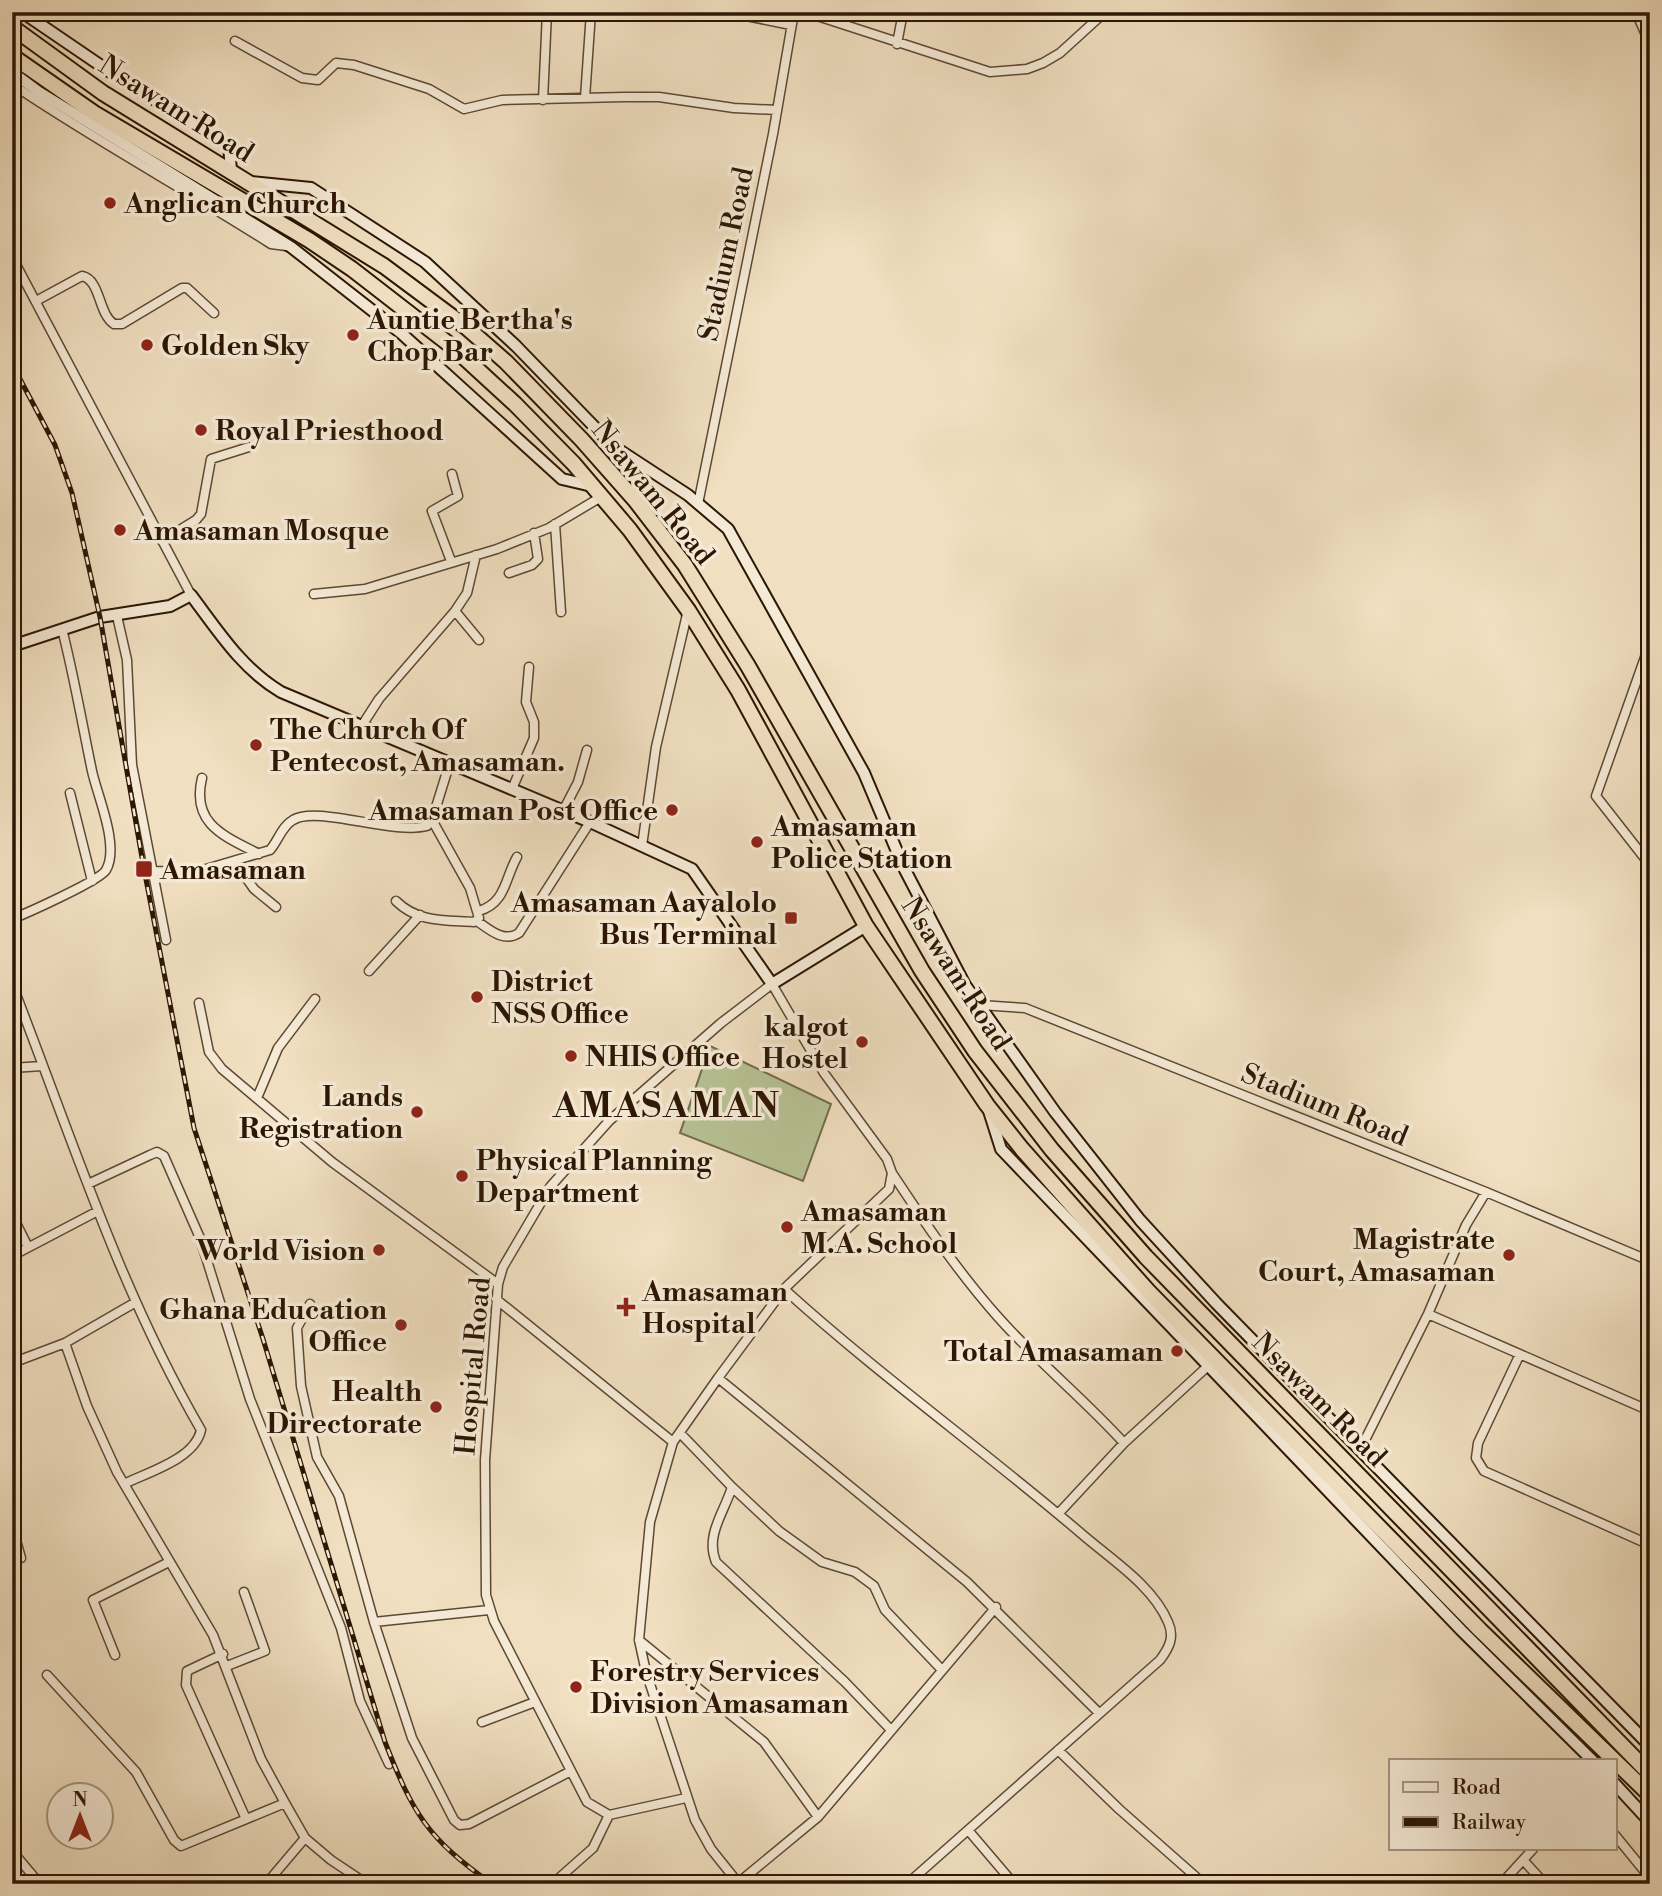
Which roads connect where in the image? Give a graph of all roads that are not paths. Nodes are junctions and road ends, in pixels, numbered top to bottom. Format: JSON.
{"nodes":[{"id":1,"x":22,"y":12,"type":"edge"},
{"id":2,"x":547,"y":12,"type":"edge"},
{"id":3,"x":591,"y":12,"type":"edge"},
{"id":4,"x":727,"y":12,"type":"edge"},
{"id":5,"x":794,"y":12,"type":"edge"},
{"id":6,"x":805,"y":12,"type":"edge"},
{"id":7,"x":903,"y":12,"type":"edge"},
{"id":8,"x":1105,"y":12,"type":"edge"},
{"id":9,"x":1636,"y":12,"type":"edge"},
{"id":10,"x":791,"y":25,"type":"junction"},
{"id":11,"x":12,"y":27,"type":"edge"},
{"id":12,"x":235,"y":41,"type":"dead end"},
{"id":13,"x":897,"y":44,"type":"junction"},
{"id":14,"x":1650,"y":44,"type":"edge"},
{"id":15,"x":12,"y":56,"type":"edge"},
{"id":16,"x":12,"y":72,"type":"edge"},
{"id":17,"x":12,"y":84,"type":"edge"},
{"id":18,"x":585,"y":98,"type":"junction"},
{"id":19,"x":543,"y":100,"type":"junction"},
{"id":20,"x":777,"y":110,"type":"junction"},
{"id":21,"x":231,"y":171,"type":"junction"},
{"id":22,"x":250,"y":182,"type":"junction"},
{"id":23,"x":291,"y":247,"type":"junction"},
{"id":24,"x":12,"y":257,"type":"edge"},
{"id":25,"x":36,"y":301,"type":"junction"},
{"id":26,"x":214,"y":313,"type":"dead end"},
{"id":27,"x":249,"y":447,"type":"dead end"},
{"id":28,"x":452,"y":474,"type":"dead end"},
{"id":29,"x":597,"y":491,"type":"junction"},
{"id":30,"x":698,"y":504,"type":"junction"},
{"id":31,"x":555,"y":524,"type":"junction"},
{"id":32,"x":534,"y":533,"type":"junction"},
{"id":33,"x":162,"y":541,"type":"junction"},
{"id":34,"x":476,"y":555,"type":"junction"},
{"id":35,"x":451,"y":561,"type":"junction"},
{"id":36,"x":509,"y":573,"type":"dead end"},
{"id":37,"x":314,"y":594,"type":"dead end"},
{"id":38,"x":191,"y":596,"type":"junction"},
{"id":39,"x":688,"y":610,"type":"junction"},
{"id":40,"x":455,"y":611,"type":"junction"},
{"id":41,"x":561,"y":612,"type":"dead end"},
{"id":42,"x":117,"y":615,"type":"junction"},
{"id":43,"x":62,"y":629,"type":"junction"},
{"id":44,"x":480,"y":640,"type":"dead end"},
{"id":45,"x":1650,"y":643,"type":"edge"},
{"id":46,"x":12,"y":646,"type":"edge"},
{"id":47,"x":529,"y":667,"type":"dead end"},
{"id":48,"x":361,"y":727,"type":"junction"},
{"id":49,"x":587,"y":750,"type":"dead end"},
{"id":50,"x":450,"y":762,"type":"junction"},
{"id":51,"x":202,"y":778,"type":"dead end"},
{"id":52,"x":512,"y":789,"type":"junction"},
{"id":53,"x":71,"y":793,"type":"dead end"},
{"id":54,"x":563,"y":811,"type":"junction"},
{"id":55,"x":432,"y":820,"type":"junction"},
{"id":56,"x":590,"y":822,"type":"junction"},
{"id":57,"x":642,"y":846,"type":"junction"},
{"id":58,"x":259,"y":854,"type":"junction"},
{"id":59,"x":517,"y":857,"type":"dead end"},
{"id":60,"x":235,"y":862,"type":"junction"},
{"id":61,"x":1650,"y":865,"type":"edge"},
{"id":62,"x":151,"y":871,"type":"junction"},
{"id":63,"x":92,"y":881,"type":"junction"},
{"id":64,"x":396,"y":901,"type":"dead end"},
{"id":65,"x":276,"y":907,"type":"dead end"},
{"id":66,"x":419,"y":915,"type":"junction"},
{"id":67,"x":478,"y":916,"type":"junction"},
{"id":68,"x":12,"y":919,"type":"edge"},
{"id":69,"x":866,"y":926,"type":"junction"},
{"id":70,"x":166,"y":940,"type":"dead end"},
{"id":71,"x":369,"y":971,"type":"dead end"},
{"id":72,"x":12,"y":984,"type":"edge"},
{"id":73,"x":772,"y":984,"type":"junction"},
{"id":74,"x":315,"y":999,"type":"dead end"},
{"id":75,"x":200,"y":1003,"type":"dead end"},
{"id":76,"x":980,"y":1005,"type":"junction"},
{"id":77,"x":42,"y":1066,"type":"junction"},
{"id":78,"x":12,"y":1068,"type":"edge"},
{"id":79,"x":257,"y":1098,"type":"junction"},
{"id":80,"x":987,"y":1105,"type":"junction"},
{"id":81,"x":892,"y":1174,"type":"junction"},
{"id":82,"x":88,"y":1184,"type":"junction"},
{"id":83,"x":1486,"y":1192,"type":"junction"},
{"id":84,"x":96,"y":1212,"type":"junction"},
{"id":85,"x":12,"y":1215,"type":"edge"},
{"id":86,"x":28,"y":1247,"type":"junction"},
{"id":87,"x":12,"y":1256,"type":"edge"},
{"id":88,"x":1650,"y":1261,"type":"edge"},
{"id":89,"x":498,"y":1284,"type":"junction"},
{"id":90,"x":784,"y":1289,"type":"junction"},
{"id":91,"x":496,"y":1299,"type":"junction"},
{"id":92,"x":136,"y":1302,"type":"junction"},
{"id":93,"x":310,"y":1304,"type":"dead end"},
{"id":94,"x":1428,"y":1314,"type":"junction"},
{"id":95,"x":65,"y":1343,"type":"junction"},
{"id":96,"x":1520,"y":1354,"type":"junction"},
{"id":97,"x":12,"y":1363,"type":"edge"},
{"id":98,"x":1208,"y":1366,"type":"junction"},
{"id":99,"x":718,"y":1378,"type":"junction"},
{"id":100,"x":1650,"y":1411,"type":"edge"},
{"id":101,"x":680,"y":1433,"type":"junction"},
{"id":102,"x":673,"y":1442,"type":"junction"},
{"id":103,"x":1124,"y":1443,"type":"junction"},
{"id":104,"x":1360,"y":1450,"type":"junction"},
{"id":105,"x":124,"y":1484,"type":"junction"},
{"id":106,"x":732,"y":1487,"type":"junction"},
{"id":107,"x":1058,"y":1514,"type":"junction"},
{"id":108,"x":12,"y":1526,"type":"edge"},
{"id":109,"x":1650,"y":1545,"type":"edge"},
{"id":110,"x":21,"y":1558,"type":"dead end"},
{"id":111,"x":169,"y":1562,"type":"junction"},
{"id":112,"x":244,"y":1592,"type":"dead end"},
{"id":113,"x":996,"y":1607,"type":"junction"},
{"id":114,"x":489,"y":1610,"type":"junction"},
{"id":115,"x":374,"y":1622,"type":"junction"},
{"id":116,"x":639,"y":1640,"type":"junction"},
{"id":117,"x":115,"y":1654,"type":"dead end"},
{"id":118,"x":223,"y":1654,"type":"junction"},
{"id":119,"x":227,"y":1667,"type":"junction"},
{"id":120,"x":942,"y":1670,"type":"junction"},
{"id":121,"x":47,"y":1675,"type":"dead end"},
{"id":122,"x":535,"y":1702,"type":"junction"},
{"id":123,"x":1100,"y":1713,"type":"junction"},
{"id":124,"x":482,"y":1723,"type":"dead end"},
{"id":125,"x":891,"y":1730,"type":"junction"},
{"id":126,"x":1647,"y":1738,"type":"edge"},
{"id":127,"x":1058,"y":1750,"type":"junction"},
{"id":128,"x":1591,"y":1759,"type":"edge"},
{"id":129,"x":1613,"y":1759,"type":"edge"},
{"id":130,"x":1616,"y":1762,"type":"edge"},
{"id":131,"x":389,"y":1764,"type":"dead end"},
{"id":132,"x":571,"y":1771,"type":"junction"},
{"id":133,"x":1650,"y":1774,"type":"edge"},
{"id":134,"x":1616,"y":1785,"type":"edge"},
{"id":135,"x":1650,"y":1795,"type":"edge"},
{"id":136,"x":686,"y":1798,"type":"junction"},
{"id":137,"x":285,"y":1803,"type":"junction"},
{"id":138,"x":609,"y":1815,"type":"junction"},
{"id":139,"x":818,"y":1817,"type":"junction"},
{"id":140,"x":246,"y":1819,"type":"junction"},
{"id":141,"x":1650,"y":1822,"type":"edge"},
{"id":142,"x":968,"y":1830,"type":"junction"},
{"id":143,"x":1616,"y":1836,"type":"edge"},
{"id":144,"x":305,"y":1838,"type":"junction"},
{"id":145,"x":1532,"y":1850,"type":"edge"},
{"id":146,"x":12,"y":1851,"type":"edge"},
{"id":147,"x":1524,"y":1861,"type":"junction"},
{"id":148,"x":1650,"y":1878,"type":"edge"},
{"id":149,"x":558,"y":1879,"type":"dead end"},
{"id":150,"x":739,"y":1883,"type":"edge"},
{"id":151,"x":40,"y":1884,"type":"edge"},
{"id":152,"x":266,"y":1884,"type":"edge"},
{"id":153,"x":367,"y":1884,"type":"edge"},
{"id":154,"x":907,"y":1884,"type":"edge"},
{"id":155,"x":1014,"y":1884,"type":"edge"},
{"id":156,"x":1204,"y":1884,"type":"edge"},
{"id":157,"x":1500,"y":1884,"type":"edge"},
{"id":158,"x":1545,"y":1884,"type":"edge"}],
"edges":[{"from":1,"to":21,"type":"main road"},
{"from":2,"to":19,"type":"street"},
{"from":3,"to":18,"type":"street"},
{"from":4,"to":10,"type":"street"},
{"from":5,"to":10,"type":"street","name":"Stadium Road"},
{"from":6,"to":13,"type":"street"},
{"from":7,"to":13,"type":"street"},
{"from":8,"to":13,"type":"street"},
{"from":9,"to":14,"type":"street"},
{"from":10,"to":20,"type":"street","name":"Stadium Road"},
{"from":11,"to":21,"type":"highway","name":"Nsawam Road"},
{"from":12,"to":19,"type":"street"},
{"from":15,"to":29,"type":"highway","name":"Nsawam Road"},
{"from":16,"to":23,"type":"main road"},
{"from":17,"to":23,"type":"street"},
{"from":18,"to":19,"type":"street"},
{"from":18,"to":20,"type":"street"},
{"from":20,"to":30,"type":"street","name":"Stadium Road"},
{"from":21,"to":22,"type":"highway","name":"Nsawam Road"},
{"from":22,"to":30,"type":"main road"},
{"from":22,"to":133,"type":"highway","name":"Nsawam Road"},
{"from":23,"to":29,"type":"main road"},
{"from":24,"to":25,"type":"street"},
{"from":25,"to":26,"type":"street"},
{"from":25,"to":33,"type":"street"},
{"from":27,"to":33,"type":"street"},
{"from":28,"to":35,"type":"street"},
{"from":29,"to":31,"type":"street"},
{"from":29,"to":39,"type":"highway","name":"Nsawam Road"},
{"from":30,"to":76,"type":"main road"},
{"from":31,"to":32,"type":"street"},
{"from":31,"to":41,"type":"street"},
{"from":32,"to":34,"type":"street"},
{"from":32,"to":36,"type":"street"},
{"from":33,"to":38,"type":"street"},
{"from":34,"to":35,"type":"street"},
{"from":34,"to":40,"type":"street"},
{"from":35,"to":37,"type":"street"},
{"from":38,"to":42,"type":"main road"},
{"from":38,"to":48,"type":"main road"},
{"from":39,"to":57,"type":"street"},
{"from":39,"to":69,"type":"highway","name":"Nsawam Road"},
{"from":40,"to":44,"type":"street"},
{"from":40,"to":48,"type":"street"},
{"from":42,"to":43,"type":"main road"},
{"from":42,"to":62,"type":"street"},
{"from":43,"to":46,"type":"main road"},
{"from":43,"to":63,"type":"street"},
{"from":45,"to":61,"type":"street"},
{"from":47,"to":52,"type":"street"},
{"from":48,"to":50,"type":"main road"},
{"from":49,"to":54,"type":"street"},
{"from":50,"to":52,"type":"main road"},
{"from":50,"to":55,"type":"street"},
{"from":51,"to":58,"type":"street"},
{"from":52,"to":54,"type":"main road"},
{"from":53,"to":63,"type":"street"},
{"from":54,"to":56,"type":"main road"},
{"from":55,"to":58,"type":"street"},
{"from":55,"to":67,"type":"street"},
{"from":56,"to":57,"type":"main road"},
{"from":56,"to":67,"type":"street"},
{"from":57,"to":73,"type":"main road"},
{"from":58,"to":60,"type":"street"},
{"from":59,"to":67,"type":"street"},
{"from":60,"to":62,"type":"street"},
{"from":60,"to":65,"type":"street"},
{"from":62,"to":70,"type":"street"},
{"from":63,"to":68,"type":"street"},
{"from":64,"to":66,"type":"street"},
{"from":66,"to":67,"type":"street"},
{"from":66,"to":71,"type":"street"},
{"from":69,"to":73,"type":"main road","name":"Hospital Road"},
{"from":69,"to":80,"type":"highway","name":"Nsawam Road"},
{"from":72,"to":77,"type":"street"},
{"from":73,"to":81,"type":"street"},
{"from":73,"to":89,"type":"street","name":"Hospital Road"},
{"from":74,"to":79,"type":"street"},
{"from":75,"to":79,"type":"street"},
{"from":76,"to":83,"type":"street","name":"Stadium Road"},
{"from":76,"to":104,"type":"main road"},
{"from":77,"to":78,"type":"street"},
{"from":77,"to":82,"type":"street"},
{"from":79,"to":89,"type":"street"},
{"from":80,"to":98,"type":"main road"},
{"from":80,"to":129,"type":"highway","name":"Nsawam Road"},
{"from":81,"to":90,"type":"street"},
{"from":81,"to":103,"type":"street"},
{"from":82,"to":84,"type":"street"},
{"from":82,"to":131,"type":"street"},
{"from":83,"to":88,"type":"street","name":"Stadium Road"},
{"from":83,"to":94,"type":"street"},
{"from":84,"to":86,"type":"street"},
{"from":84,"to":92,"type":"street"},
{"from":85,"to":86,"type":"street"},
{"from":86,"to":87,"type":"street"},
{"from":89,"to":91,"type":"street","name":"Hospital Road"},
{"from":90,"to":99,"type":"street"},
{"from":90,"to":107,"type":"street"},
{"from":91,"to":102,"type":"street"},
{"from":91,"to":114,"type":"street","name":"Hospital Road"},
{"from":92,"to":95,"type":"street"},
{"from":92,"to":105,"type":"street"},
{"from":93,"to":115,"type":"street"},
{"from":94,"to":96,"type":"street"},
{"from":94,"to":104,"type":"street"},
{"from":95,"to":97,"type":"street"},
{"from":95,"to":105,"type":"street"},
{"from":96,"to":100,"type":"street"},
{"from":96,"to":109,"type":"street"},
{"from":98,"to":103,"type":"street"},
{"from":98,"to":128,"type":"main road"},
{"from":99,"to":101,"type":"street"},
{"from":99,"to":113,"type":"street"},
{"from":101,"to":102,"type":"street"},
{"from":101,"to":106,"type":"street"},
{"from":102,"to":116,"type":"street"},
{"from":103,"to":107,"type":"street"},
{"from":104,"to":126,"type":"main road"},
{"from":105,"to":111,"type":"street"},
{"from":106,"to":120,"type":"street"},
{"from":106,"to":125,"type":"street"},
{"from":107,"to":123,"type":"street"},
{"from":108,"to":110,"type":"street"},
{"from":111,"to":117,"type":"street"},
{"from":111,"to":118,"type":"street"},
{"from":112,"to":119,"type":"street"},
{"from":113,"to":120,"type":"street"},
{"from":113,"to":123,"type":"street"},
{"from":114,"to":115,"type":"street"},
{"from":114,"to":122,"type":"street","name":"Hospital Road"},
{"from":115,"to":132,"type":"street"},
{"from":116,"to":136,"type":"street"},
{"from":116,"to":139,"type":"street"},
{"from":118,"to":119,"type":"street"},
{"from":118,"to":140,"type":"street"},
{"from":119,"to":137,"type":"street"},
{"from":120,"to":125,"type":"street"},
{"from":121,"to":140,"type":"street"},
{"from":122,"to":124,"type":"street"},
{"from":122,"to":132,"type":"street","name":"Hospital Road"},
{"from":123,"to":127,"type":"street"},
{"from":125,"to":139,"type":"street"},
{"from":127,"to":142,"type":"street"},
{"from":127,"to":156,"type":"street"},
{"from":130,"to":135,"type":"highway","name":"Nsawam Road"},
{"from":132,"to":138,"type":"street","name":"Hospital Road"},
{"from":134,"to":141,"type":"main road"},
{"from":136,"to":138,"type":"street"},
{"from":136,"to":150,"type":"street"},
{"from":137,"to":140,"type":"street"},
{"from":137,"to":144,"type":"street"},
{"from":138,"to":149,"type":"street"},
{"from":139,"to":150,"type":"street"},
{"from":142,"to":154,"type":"street"},
{"from":142,"to":155,"type":"street"},
{"from":143,"to":148,"type":"street"},
{"from":144,"to":152,"type":"street"},
{"from":144,"to":153,"type":"street"},
{"from":145,"to":147,"type":"street"},
{"from":146,"to":151,"type":"street"},
{"from":147,"to":157,"type":"street"},
{"from":147,"to":158,"type":"street"}]}
